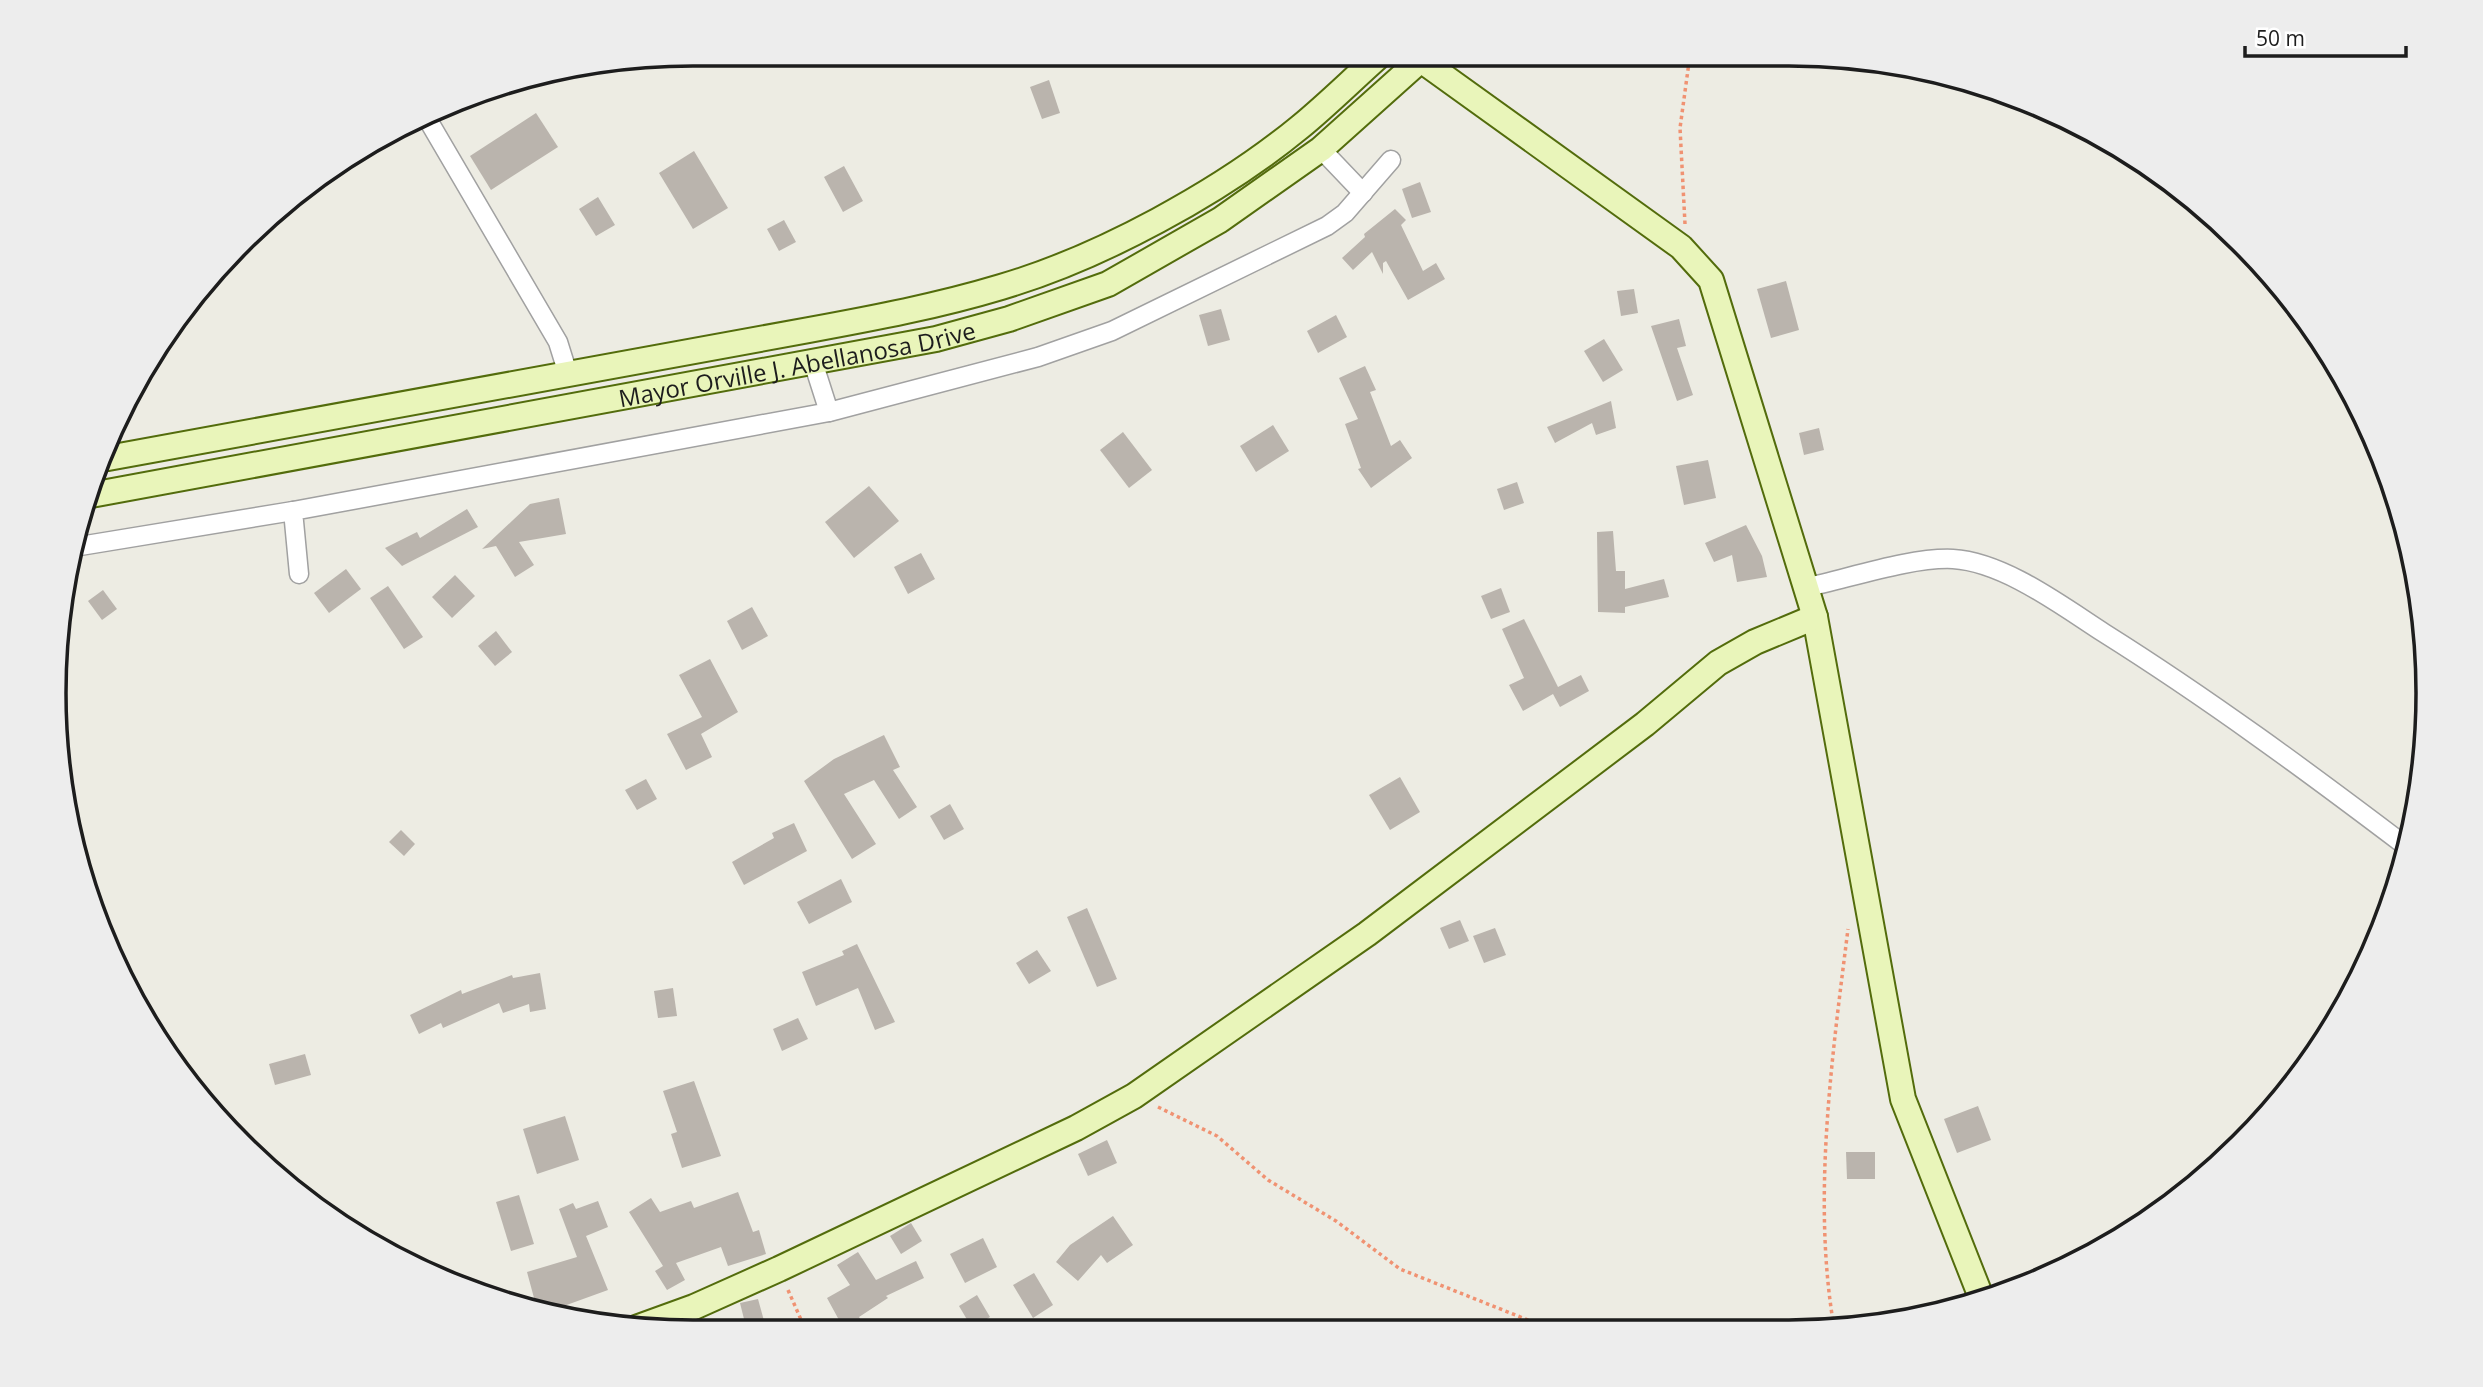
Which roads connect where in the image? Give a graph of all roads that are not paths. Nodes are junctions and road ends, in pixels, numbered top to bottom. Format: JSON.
{"nodes":[{"id":1,"x":1368,"y":66,"type":"edge"},
{"id":2,"x":1411,"y":66,"type":"edge"},
{"id":3,"x":1433,"y":66,"type":"edge"},
{"id":4,"x":431,"y":124,"type":"edge"},
{"id":5,"x":1321,"y":149,"type":"junction"},
{"id":6,"x":1391,"y":160,"type":"dead end"},
{"id":7,"x":1363,"y":193,"type":"junction"},
{"id":8,"x":813,"y":362,"type":"junction"},
{"id":9,"x":568,"y":374,"type":"junction"},
{"id":10,"x":829,"y":412,"type":"junction"},
{"id":11,"x":113,"y":457,"type":"edge"},
{"id":12,"x":100,"y":493,"type":"edge"},
{"id":13,"x":293,"y":511,"type":"junction"},
{"id":14,"x":85,"y":545,"type":"edge"},
{"id":15,"x":299,"y":574,"type":"dead end"},
{"id":16,"x":1808,"y":587,"type":"junction"},
{"id":17,"x":1815,"y":617,"type":"junction"},
{"id":18,"x":2398,"y":841,"type":"edge"},
{"id":19,"x":1979,"y":1291,"type":"edge"},
{"id":20,"x":660,"y":1319,"type":"edge"}],
"edges":[{"from":1,"to":9,"type":"street","name":"Mayor Orville J. Abellanosa Drive"},
{"from":2,"to":5,"type":"street","name":"Mayor Orville J. Abellanosa Drive"},
{"from":3,"to":16,"type":"street"},
{"from":4,"to":9,"type":"street"},
{"from":5,"to":7,"type":"street"},
{"from":5,"to":8,"type":"street","name":"Mayor Orville J. Abellanosa Drive"},
{"from":6,"to":7,"type":"street"},
{"from":7,"to":10,"type":"street"},
{"from":8,"to":10,"type":"street"},
{"from":8,"to":12,"type":"street","name":"Mayor Orville J. Abellanosa Drive"},
{"from":9,"to":11,"type":"street","name":"Mayor Orville J. Abellanosa Drive"},
{"from":10,"to":13,"type":"street"},
{"from":13,"to":14,"type":"street"},
{"from":13,"to":15,"type":"street"},
{"from":16,"to":17,"type":"street"},
{"from":16,"to":18,"type":"street"},
{"from":17,"to":19,"type":"street"},
{"from":17,"to":20,"type":"street"}]}
